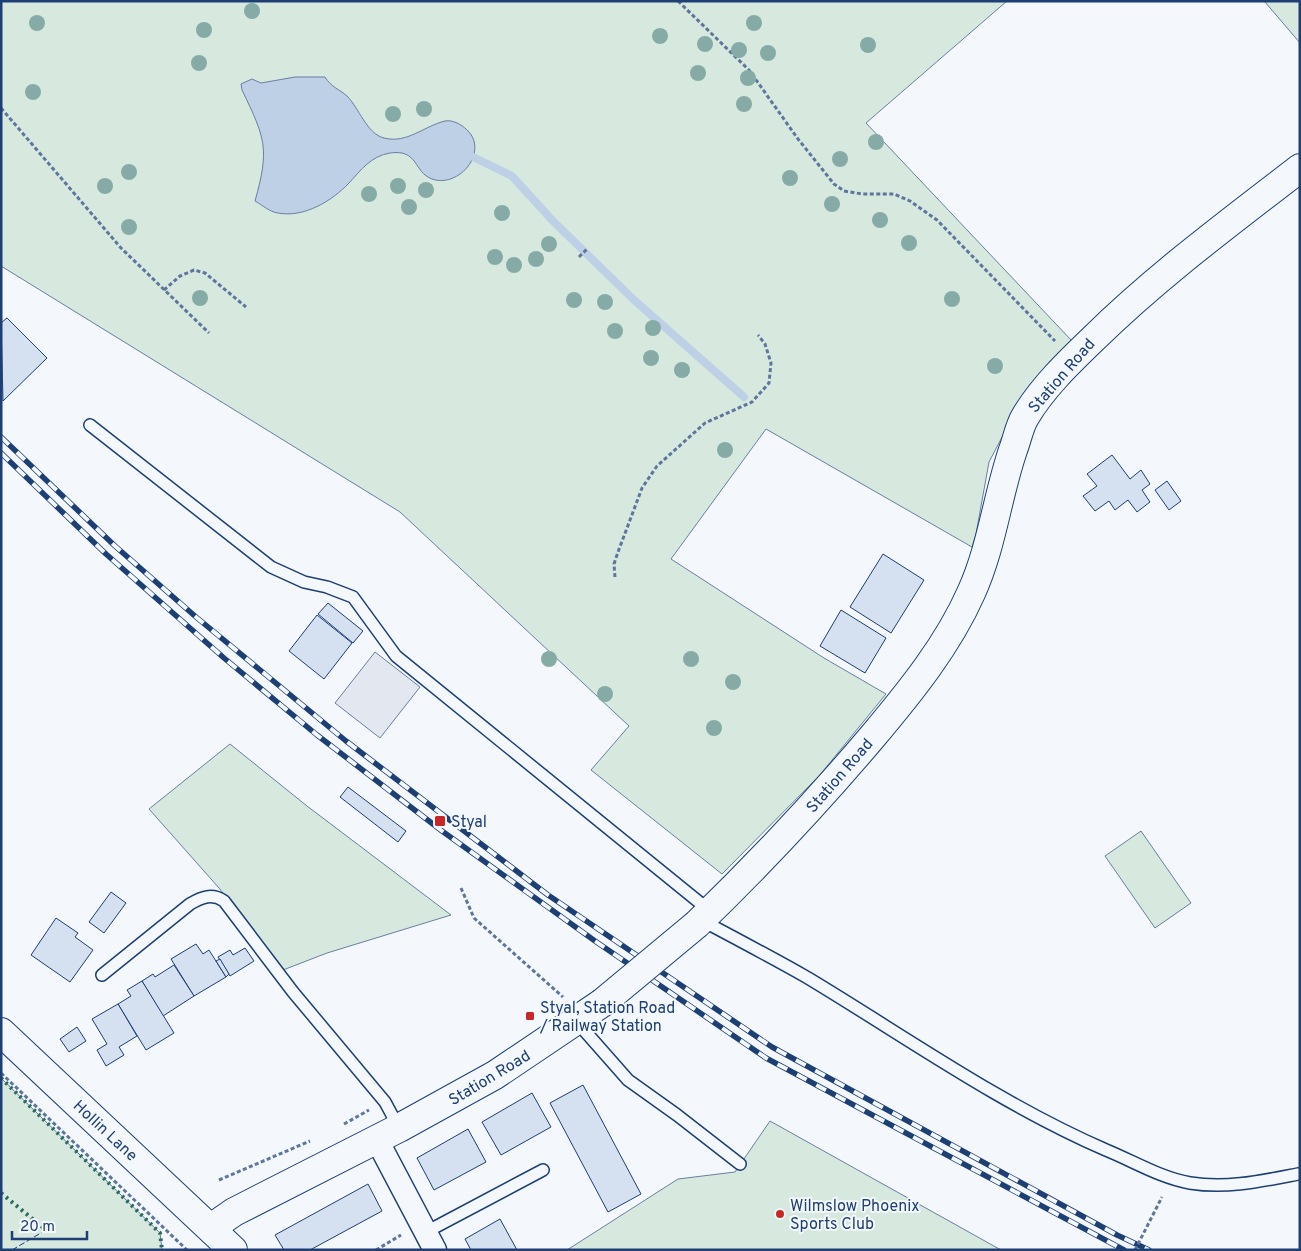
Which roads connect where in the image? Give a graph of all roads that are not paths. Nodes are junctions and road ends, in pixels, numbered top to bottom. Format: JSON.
{"nodes":[{"id":1,"x":1300,"y":168,"type":"edge"},
{"id":2,"x":90,"y":425,"type":"dead end"},
{"id":3,"x":702,"y":918,"type":"junction"},
{"id":4,"x":102,"y":975,"type":"dead end"},
{"id":5,"x":588,"y":1013,"type":"junction"},
{"id":6,"x":1,"y":1032,"type":"edge"},
{"id":7,"x":388,"y":1134,"type":"junction"},
{"id":8,"x":740,"y":1164,"type":"dead end"},
{"id":9,"x":543,"y":1170,"type":"dead end"},
{"id":10,"x":1298,"y":1174,"type":"dead end"},
{"id":11,"x":211,"y":1228,"type":"junction"},
{"id":12,"x":430,"y":1241,"type":"edge"},
{"id":13,"x":233,"y":1250,"type":"edge"}],
"edges":[{"from":1,"to":3,"type":"street","name":"Station Road"},
{"from":2,"to":3,"type":"lane"},
{"from":3,"to":5,"type":"street","name":"Station Road","bridge":true},
{"from":3,"to":10,"type":"lane"},
{"from":4,"to":7,"type":"lane"},
{"from":5,"to":7,"type":"street","name":"Station Road"},
{"from":5,"to":8,"type":"lane"},
{"from":6,"to":11,"type":"street","name":"Hollin Lane"},
{"from":7,"to":11,"type":"street","name":"Station Road"},
{"from":7,"to":12,"type":"street"},
{"from":9,"to":12,"type":"lane"},
{"from":11,"to":13,"type":"street","name":"Hollin Lane"}]}
